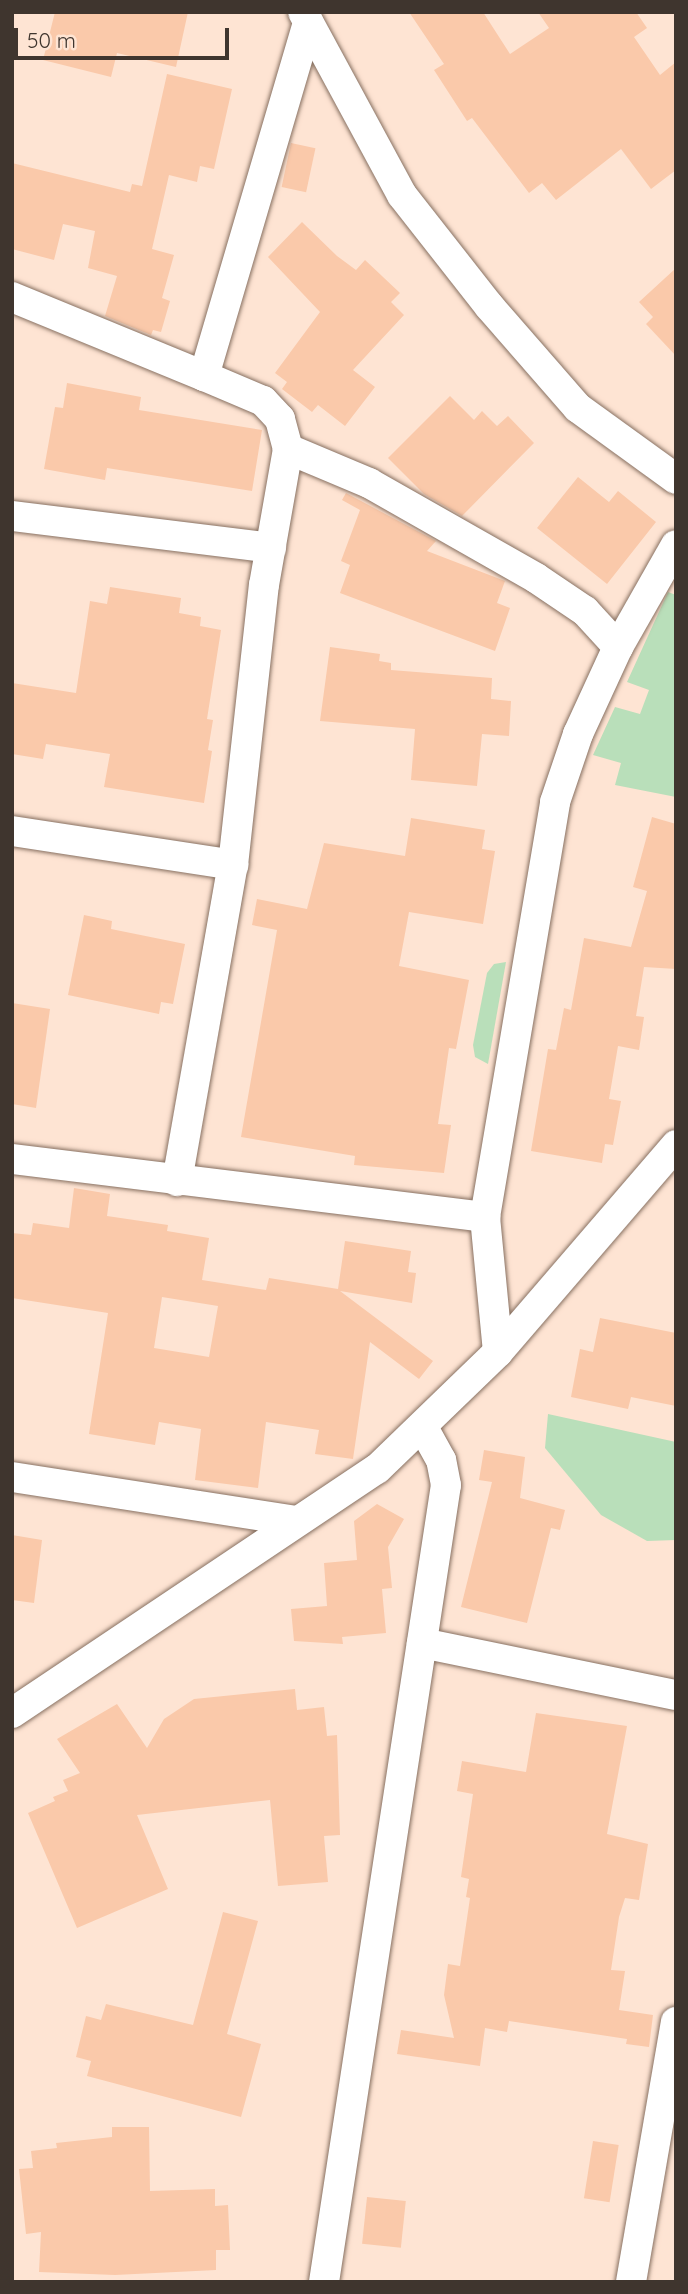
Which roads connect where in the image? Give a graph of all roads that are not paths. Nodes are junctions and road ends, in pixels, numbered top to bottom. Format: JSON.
{"nodes":[{"id":1,"x":306,"y":17,"type":"edge"},
{"id":2,"x":12,"y":297,"type":"edge"},
{"id":3,"x":204,"y":376,"type":"junction"},
{"id":4,"x":288,"y":449,"type":"junction"},
{"id":5,"x":676,"y":479,"type":"edge"},
{"id":6,"x":12,"y":516,"type":"edge"},
{"id":7,"x":676,"y":545,"type":"edge"},
{"id":8,"x":271,"y":548,"type":"junction"},
{"id":9,"x":618,"y":647,"type":"junction"},
{"id":10,"x":12,"y":831,"type":"edge"},
{"id":11,"x":233,"y":865,"type":"junction"},
{"id":12,"x":676,"y":1144,"type":"edge"},
{"id":13,"x":12,"y":1159,"type":"edge"},
{"id":14,"x":177,"y":1181,"type":"junction"},
{"id":15,"x":485,"y":1217,"type":"junction"},
{"id":16,"x":498,"y":1352,"type":"junction"},
{"id":17,"x":423,"y":1428,"type":"junction"},
{"id":18,"x":12,"y":1477,"type":"edge"},
{"id":19,"x":297,"y":1521,"type":"junction"},
{"id":20,"x":422,"y":1643,"type":"junction"},
{"id":21,"x":676,"y":1695,"type":"edge"},
{"id":22,"x":12,"y":1713,"type":"edge"},
{"id":23,"x":676,"y":2022,"type":"edge"},
{"id":24,"x":324,"y":2282,"type":"edge"},
{"id":25,"x":631,"y":2282,"type":"edge"}],
"edges":[{"from":1,"to":3,"type":"street"},
{"from":1,"to":5,"type":"street"},
{"from":2,"to":3,"type":"street"},
{"from":3,"to":4,"type":"street"},
{"from":4,"to":8,"type":"street"},
{"from":4,"to":9,"type":"street"},
{"from":6,"to":8,"type":"street"},
{"from":7,"to":9,"type":"street"},
{"from":8,"to":11,"type":"street"},
{"from":9,"to":15,"type":"street"},
{"from":10,"to":11,"type":"street"},
{"from":11,"to":14,"type":"street"},
{"from":12,"to":16,"type":"street"},
{"from":13,"to":14,"type":"street"},
{"from":14,"to":15,"type":"street"},
{"from":15,"to":16,"type":"street"},
{"from":16,"to":17,"type":"street"},
{"from":17,"to":19,"type":"street"},
{"from":17,"to":20,"type":"street"},
{"from":18,"to":19,"type":"street"},
{"from":19,"to":22,"type":"street"},
{"from":20,"to":21,"type":"street"},
{"from":20,"to":24,"type":"street"},
{"from":23,"to":25,"type":"street"}]}
